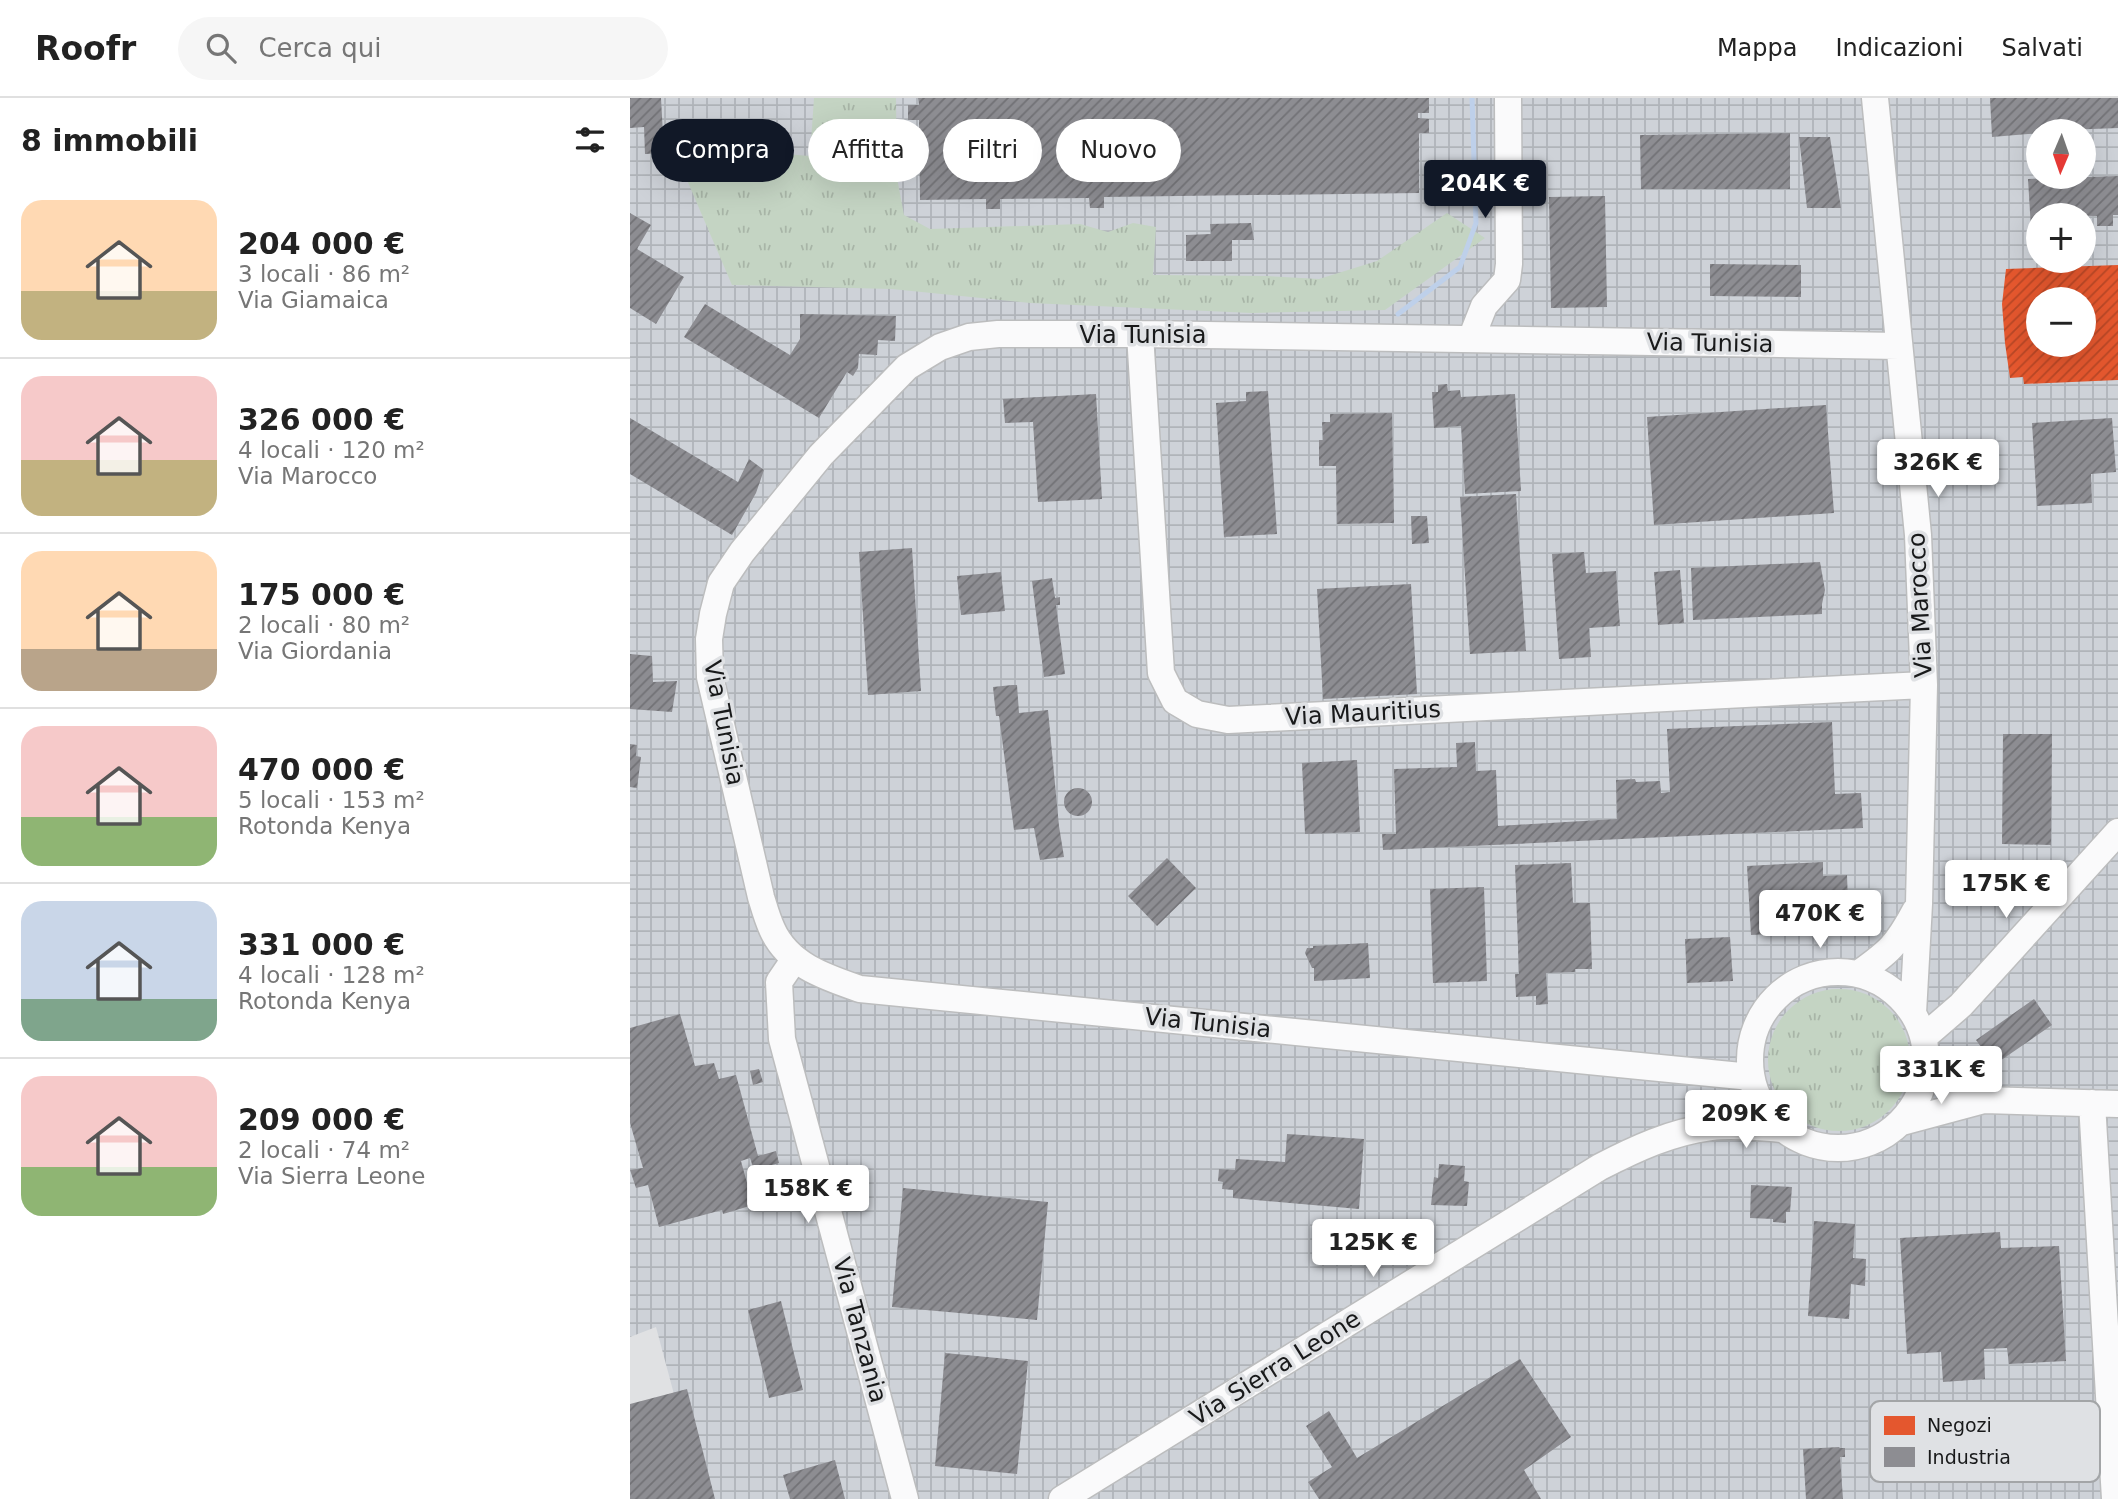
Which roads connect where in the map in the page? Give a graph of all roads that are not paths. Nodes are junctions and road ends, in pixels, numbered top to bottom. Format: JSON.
{"nodes":[{"id":1,"x":1508,"y":98,"type":"edge"},
{"id":2,"x":1875,"y":98,"type":"edge"},
{"id":3,"x":1140,"y":334,"type":"junction"},
{"id":4,"x":1471,"y":339,"type":"junction"},
{"id":5,"x":1899,"y":346,"type":"junction"},
{"id":6,"x":1924,"y":685,"type":"junction"},
{"id":7,"x":2118,"y":832,"type":"edge"},
{"id":8,"x":1919,"y":904,"type":"junction"},
{"id":9,"x":794,"y":960,"type":"junction"},
{"id":10,"x":1858,"y":974,"type":"junction"},
{"id":11,"x":1913,"y":1013,"type":"junction"},
{"id":12,"x":1924,"y":1037,"type":"junction"},
{"id":13,"x":1927,"y":1066,"type":"junction"},
{"id":14,"x":1753,"y":1085,"type":"junction"},
{"id":15,"x":1984,"y":1100,"type":"junction"},
{"id":16,"x":2105,"y":1103,"type":"edge"},
{"id":17,"x":1902,"y":1122,"type":"junction"},
{"id":18,"x":1712,"y":1127,"type":"junction"},
{"id":19,"x":1781,"y":1129,"type":"junction"},
{"id":20,"x":905,"y":1499,"type":"edge"},
{"id":21,"x":1062,"y":1499,"type":"edge"},
{"id":22,"x":2115,"y":1499,"type":"edge"}],
"edges":[{"from":1,"to":4,"type":"street"},
{"from":2,"to":5,"type":"street","name":"Via Marocco"},
{"from":3,"to":4,"type":"street","name":"Via Tunisia"},
{"from":3,"to":6,"type":"street","name":"Via Mauritius"},
{"from":3,"to":9,"type":"street","name":"Via Tunisia"},
{"from":4,"to":5,"type":"street","name":"Via Tunisia"},
{"from":5,"to":6,"type":"street","name":"Via Marocco"},
{"from":6,"to":8,"type":"street","name":"Via Marocco"},
{"from":7,"to":12,"type":"street"},
{"from":8,"to":10,"type":"street","name":"Via Marocco"},
{"from":8,"to":11,"type":"street","name":"Via Marocco"},
{"from":9,"to":14,"type":"street","name":"Via Tunisia"},
{"from":9,"to":20,"type":"street","name":"Via Tanzania"},
{"from":10,"to":11,"type":"street"},
{"from":10,"to":14,"type":"street"},
{"from":11,"to":12,"type":"street"},
{"from":12,"to":13,"type":"street"},
{"from":13,"to":15,"type":"street"},
{"from":13,"to":17,"type":"street"},
{"from":14,"to":18,"type":"street","name":"Via Sierra Leone"},
{"from":14,"to":19,"type":"street"},
{"from":15,"to":16,"type":"street"},
{"from":15,"to":17,"type":"street"},
{"from":16,"to":22,"type":"street"},
{"from":17,"to":19,"type":"street"},
{"from":18,"to":19,"type":"street","name":"Via Sierra Leone"},
{"from":18,"to":21,"type":"street","name":"Via Sierra Leone"}]}
